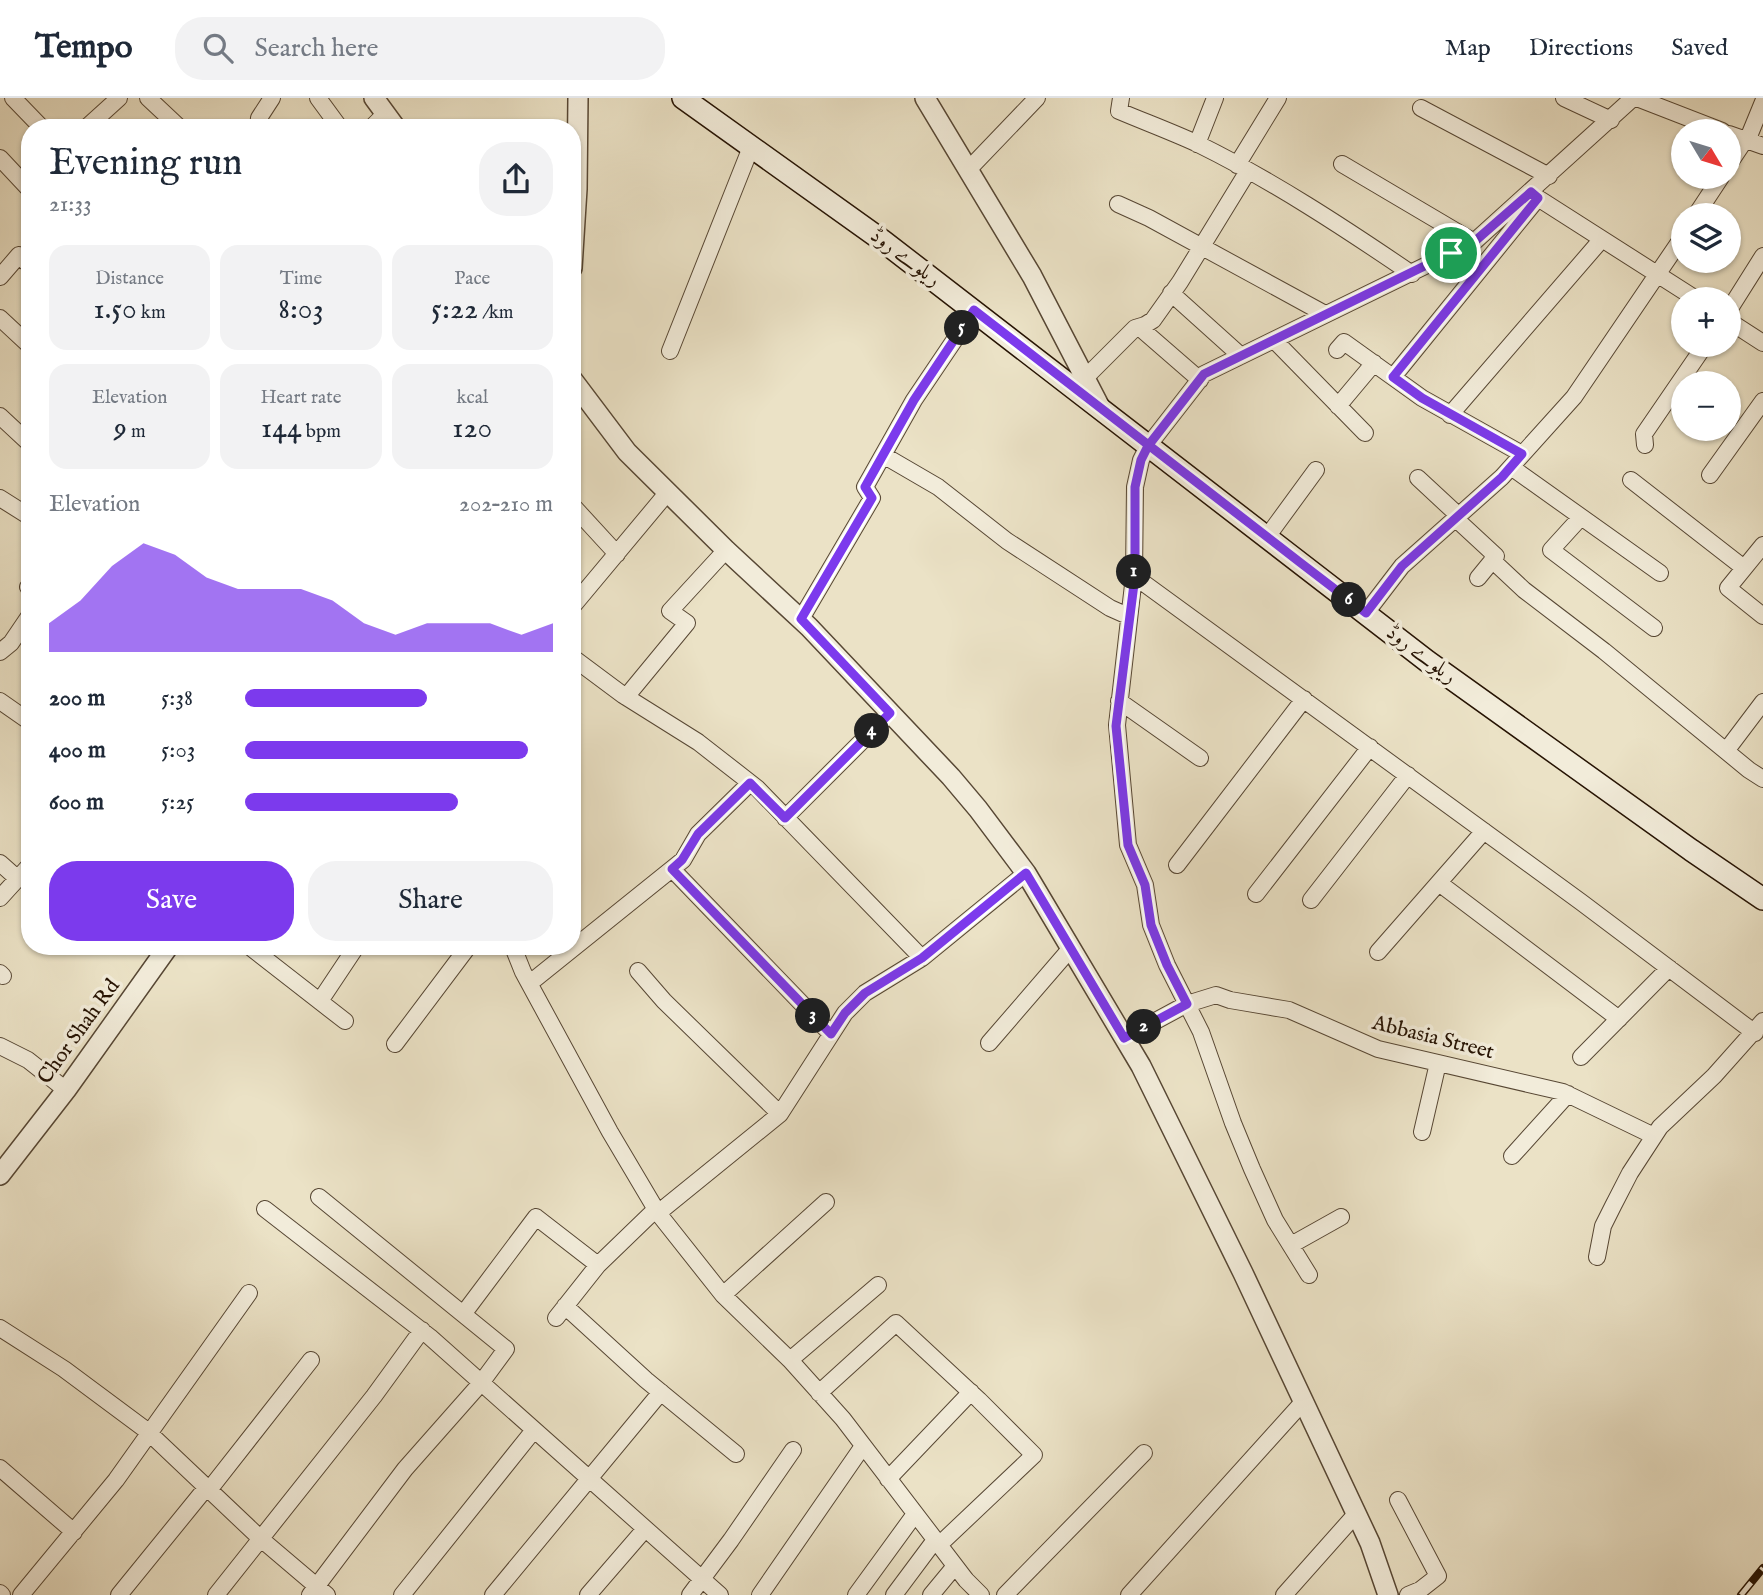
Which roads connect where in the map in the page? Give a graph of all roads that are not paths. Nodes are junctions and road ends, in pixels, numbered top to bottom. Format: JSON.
{"nodes":[{"id":1,"x":13,"y":98,"type":"edge"},
{"id":2,"x":118,"y":98,"type":"edge"},
{"id":3,"x":148,"y":98,"type":"edge"},
{"id":4,"x":272,"y":98,"type":"edge"},
{"id":5,"x":317,"y":98,"type":"edge"},
{"id":6,"x":579,"y":98,"type":"edge"},
{"id":7,"x":682,"y":98,"type":"edge"},
{"id":8,"x":925,"y":98,"type":"edge"},
{"id":9,"x":1037,"y":98,"type":"edge"},
{"id":10,"x":1121,"y":98,"type":"edge"},
{"id":11,"x":1215,"y":98,"type":"edge"},
{"id":12,"x":1278,"y":98,"type":"edge"},
{"id":13,"x":1564,"y":98,"type":"edge"},
{"id":14,"x":1635,"y":98,"type":"edge"},
{"id":15,"x":1763,"y":102,"type":"edge"},
{"id":16,"x":1422,"y":108,"type":"dead end"},
{"id":17,"x":33,"y":119,"type":"edge"},
{"id":18,"x":96,"y":119,"type":"edge"},
{"id":19,"x":170,"y":119,"type":"edge"},
{"id":20,"x":259,"y":119,"type":"edge"},
{"id":21,"x":333,"y":119,"type":"edge"},
{"id":22,"x":579,"y":119,"type":"edge"},
{"id":23,"x":1690,"y":119,"type":"edge"},
{"id":24,"x":1611,"y":120,"type":"junction"},
{"id":25,"x":1752,"y":142,"type":"edge"},
{"id":26,"x":1197,"y":144,"type":"junction"},
{"id":27,"x":751,"y":147,"type":"junction"},
{"id":28,"x":0,"y":158,"type":"edge"},
{"id":29,"x":1342,"y":164,"type":"dead end"},
{"id":30,"x":1243,"y":168,"type":"junction"},
{"id":31,"x":968,"y":170,"type":"junction"},
{"id":32,"x":1549,"y":176,"type":"junction"},
{"id":33,"x":21,"y":178,"type":"edge"},
{"id":34,"x":1534,"y":195,"type":"junction"},
{"id":35,"x":1118,"y":204,"type":"dead end"},
{"id":36,"x":1602,"y":239,"type":"junction"},
{"id":37,"x":1474,"y":242,"type":"junction"},
{"id":38,"x":1201,"y":247,"type":"junction"},
{"id":39,"x":1671,"y":255,"type":"edge"},
{"id":40,"x":1763,"y":256,"type":"edge"},
{"id":41,"x":21,"y":257,"type":"edge"},
{"id":42,"x":1412,"y":274,"type":"junction"},
{"id":43,"x":1658,"y":275,"type":"junction"},
{"id":44,"x":0,"y":277,"type":"edge"},
{"id":45,"x":1677,"y":287,"type":"edge"},
{"id":46,"x":1741,"y":291,"type":"edge"},
{"id":47,"x":1171,"y":293,"type":"junction"},
{"id":48,"x":974,"y":310,"type":"junction"},
{"id":49,"x":1325,"y":313,"type":"junction"},
{"id":50,"x":0,"y":318,"type":"edge"},
{"id":51,"x":1139,"y":327,"type":"junction"},
{"id":52,"x":1741,"y":329,"type":"edge"},
{"id":53,"x":21,"y":338,"type":"edge"},
{"id":54,"x":1275,"y":341,"type":"junction"},
{"id":55,"x":1763,"y":343,"type":"edge"},
{"id":56,"x":1337,"y":350,"type":"dead end"},
{"id":57,"x":670,"y":351,"type":"dead end"},
{"id":58,"x":1241,"y":356,"type":"junction"},
{"id":59,"x":1697,"y":357,"type":"edge"},
{"id":60,"x":1374,"y":363,"type":"junction"},
{"id":61,"x":1393,"y":377,"type":"junction"},
{"id":62,"x":1085,"y":378,"type":"junction"},
{"id":63,"x":1200,"y":380,"type":"junction"},
{"id":64,"x":581,"y":391,"type":"edge"},
{"id":65,"x":1763,"y":401,"type":"edge"},
{"id":66,"x":1338,"y":406,"type":"junction"},
{"id":67,"x":1102,"y":410,"type":"junction"},
{"id":68,"x":1450,"y":415,"type":"junction"},
{"id":69,"x":0,"y":416,"type":"edge"},
{"id":70,"x":1365,"y":433,"type":"dead end"},
{"id":71,"x":21,"y":436,"type":"edge"},
{"id":72,"x":1645,"y":445,"type":"dead end"},
{"id":73,"x":1148,"y":446,"type":"junction"},
{"id":74,"x":883,"y":455,"type":"junction"},
{"id":75,"x":1517,"y":460,"type":"junction"},
{"id":76,"x":1316,"y":470,"type":"dead end"},
{"id":77,"x":1710,"y":475,"type":"dead end"},
{"id":78,"x":1418,"y":478,"type":"dead end"},
{"id":79,"x":1631,"y":480,"type":"dead end"},
{"id":80,"x":668,"y":492,"type":"junction"},
{"id":81,"x":0,"y":498,"type":"edge"},
{"id":82,"x":21,"y":511,"type":"edge"},
{"id":83,"x":581,"y":515,"type":"edge"},
{"id":84,"x":1581,"y":517,"type":"junction"},
{"id":85,"x":1458,"y":518,"type":"junction"},
{"id":86,"x":1267,"y":537,"type":"junction"},
{"id":87,"x":1763,"y":545,"type":"edge"},
{"id":88,"x":726,"y":550,"type":"junction"},
{"id":89,"x":617,"y":554,"type":"junction"},
{"id":90,"x":1492,"y":560,"type":"junction"},
{"id":91,"x":1744,"y":568,"type":"junction"},
{"id":92,"x":1660,"y":573,"type":"dead end"},
{"id":93,"x":1135,"y":576,"type":"junction"},
{"id":94,"x":1478,"y":578,"type":"dead end"},
{"id":95,"x":581,"y":596,"type":"edge"},
{"id":96,"x":1366,"y":613,"type":"junction"},
{"id":97,"x":1128,"y":616,"type":"junction"},
{"id":98,"x":1763,"y":616,"type":"edge"},
{"id":99,"x":801,"y":619,"type":"junction"},
{"id":100,"x":21,"y":628,"type":"edge"},
{"id":101,"x":1654,"y":628,"type":"dead end"},
{"id":102,"x":0,"y":652,"type":"edge"},
{"id":103,"x":581,"y":664,"type":"edge"},
{"id":104,"x":626,"y":697,"type":"junction"},
{"id":105,"x":1304,"y":699,"type":"junction"},
{"id":106,"x":0,"y":701,"type":"edge"},
{"id":107,"x":1119,"y":701,"type":"junction"},
{"id":108,"x":1763,"y":702,"type":"edge"},
{"id":109,"x":890,"y":713,"type":"junction"},
{"id":110,"x":21,"y":716,"type":"edge"},
{"id":111,"x":1370,"y":747,"type":"junction"},
{"id":112,"x":1726,"y":751,"type":"junction"},
{"id":113,"x":1200,"y":758,"type":"dead end"},
{"id":114,"x":1408,"y":775,"type":"junction"},
{"id":115,"x":1763,"y":779,"type":"edge"},
{"id":116,"x":750,"y":783,"type":"junction"},
{"id":117,"x":785,"y":818,"type":"junction"},
{"id":118,"x":1484,"y":831,"type":"junction"},
{"id":119,"x":0,"y":863,"type":"edge"},
{"id":120,"x":1177,"y":865,"type":"dead end"},
{"id":121,"x":672,"y":869,"type":"junction"},
{"id":122,"x":1026,"y":873,"type":"junction"},
{"id":123,"x":21,"y":876,"type":"edge"},
{"id":124,"x":18,"y":879,"type":"junction"},
{"id":125,"x":1439,"y":883,"type":"junction"},
{"id":126,"x":1256,"y":894,"type":"dead end"},
{"id":127,"x":0,"y":898,"type":"edge"},
{"id":128,"x":1763,"y":899,"type":"edge"},
{"id":129,"x":1311,"y":900,"type":"dead end"},
{"id":130,"x":581,"y":943,"type":"edge"},
{"id":131,"x":1071,"y":948,"type":"junction"},
{"id":132,"x":1378,"y":952,"type":"dead end"},
{"id":133,"x":162,"y":955,"type":"edge"},
{"id":134,"x":260,"y":955,"type":"edge"},
{"id":135,"x":351,"y":955,"type":"edge"},
{"id":136,"x":462,"y":955,"type":"edge"},
{"id":137,"x":517,"y":955,"type":"edge"},
{"id":138,"x":566,"y":955,"type":"edge"},
{"id":139,"x":922,"y":958,"type":"junction"},
{"id":140,"x":1669,"y":968,"type":"junction"},
{"id":141,"x":638,"y":971,"type":"dead end"},
{"id":142,"x":530,"y":984,"type":"junction"},
{"id":143,"x":320,"y":1001,"type":"junction"},
{"id":144,"x":1187,"y":1004,"type":"junction"},
{"id":145,"x":1619,"y":1020,"type":"junction"},
{"id":146,"x":345,"y":1021,"type":"dead end"},
{"id":147,"x":1759,"y":1027,"type":"edge"},
{"id":148,"x":831,"y":1034,"type":"junction"},
{"id":149,"x":1124,"y":1038,"type":"junction"},
{"id":150,"x":395,"y":1044,"type":"dead end"},
{"id":151,"x":989,"y":1044,"type":"dead end"},
{"id":152,"x":0,"y":1046,"type":"edge"},
{"id":153,"x":1581,"y":1057,"type":"dead end"},
{"id":154,"x":1438,"y":1063,"type":"junction"},
{"id":155,"x":66,"y":1090,"type":"junction"},
{"id":156,"x":1568,"y":1094,"type":"junction"},
{"id":157,"x":780,"y":1114,"type":"junction"},
{"id":158,"x":1422,"y":1132,"type":"dead end"},
{"id":159,"x":1654,"y":1136,"type":"junction"},
{"id":160,"x":1512,"y":1156,"type":"dead end"},
{"id":161,"x":0,"y":1175,"type":"edge"},
{"id":162,"x":319,"y":1197,"type":"dead end"},
{"id":163,"x":826,"y":1202,"type":"dead end"},
{"id":164,"x":265,"y":1209,"type":"dead end"},
{"id":165,"x":657,"y":1211,"type":"junction"},
{"id":166,"x":1341,"y":1217,"type":"dead end"},
{"id":167,"x":1291,"y":1245,"type":"junction"},
{"id":168,"x":1597,"y":1257,"type":"dead end"},
{"id":169,"x":598,"y":1265,"type":"junction"},
{"id":170,"x":1309,"y":1275,"type":"dead end"},
{"id":171,"x":878,"y":1285,"type":"dead end"},
{"id":172,"x":248,"y":1293,"type":"dead end"},
{"id":173,"x":723,"y":1295,"type":"junction"},
{"id":174,"x":464,"y":1313,"type":"junction"},
{"id":175,"x":0,"y":1328,"type":"edge"},
{"id":176,"x":422,"y":1331,"type":"junction"},
{"id":177,"x":312,"y":1360,"type":"dead end"},
{"id":178,"x":790,"y":1360,"type":"junction"},
{"id":179,"x":481,"y":1383,"type":"junction"},
{"id":180,"x":661,"y":1392,"type":"junction"},
{"id":181,"x":971,"y":1392,"type":"junction"},
{"id":182,"x":819,"y":1393,"type":"junction"},
{"id":183,"x":1303,"y":1402,"type":"junction"},
{"id":184,"x":534,"y":1430,"type":"junction"},
{"id":185,"x":150,"y":1434,"type":"junction"},
{"id":186,"x":863,"y":1446,"type":"junction"},
{"id":187,"x":793,"y":1450,"type":"dead end"},
{"id":188,"x":1144,"y":1453,"type":"dead end"},
{"id":189,"x":736,"y":1454,"type":"dead end"},
{"id":190,"x":0,"y":1468,"type":"edge"},
{"id":191,"x":888,"y":1479,"type":"junction"},
{"id":192,"x":589,"y":1480,"type":"junction"},
{"id":193,"x":208,"y":1489,"type":"junction"},
{"id":194,"x":1398,"y":1500,"type":"dead end"},
{"id":195,"x":915,"y":1514,"type":"junction"},
{"id":196,"x":1356,"y":1514,"type":"junction"},
{"id":197,"x":645,"y":1529,"type":"junction"},
{"id":198,"x":74,"y":1532,"type":"junction"},
{"id":199,"x":261,"y":1539,"type":"junction"},
{"id":200,"x":937,"y":1543,"type":"junction"},
{"id":201,"x":955,"y":1566,"type":"junction"},
{"id":202,"x":703,"y":1580,"type":"junction"},
{"id":203,"x":318,"y":1592,"type":"edge"},
{"id":204,"x":21,"y":1595,"type":"edge"},
{"id":205,"x":119,"y":1595,"type":"edge"},
{"id":206,"x":216,"y":1595,"type":"edge"},
{"id":207,"x":402,"y":1595,"type":"edge"},
{"id":208,"x":493,"y":1595,"type":"edge"},
{"id":209,"x":588,"y":1595,"type":"edge"},
{"id":210,"x":691,"y":1595,"type":"edge"},
{"id":211,"x":720,"y":1595,"type":"edge"},
{"id":212,"x":760,"y":1595,"type":"edge"},
{"id":213,"x":856,"y":1595,"type":"edge"},
{"id":214,"x":894,"y":1595,"type":"edge"},
{"id":215,"x":931,"y":1595,"type":"edge"},
{"id":216,"x":981,"y":1595,"type":"edge"},
{"id":217,"x":1005,"y":1595,"type":"edge"},
{"id":218,"x":1129,"y":1595,"type":"edge"},
{"id":219,"x":1284,"y":1595,"type":"edge"},
{"id":220,"x":1388,"y":1595,"type":"edge"},
{"id":221,"x":1408,"y":1595,"type":"edge"}],
"edges":[{"from":1,"to":17,"type":"street"},
{"from":2,"to":18,"type":"street"},
{"from":3,"to":19,"type":"street"},
{"from":4,"to":20,"type":"street"},
{"from":5,"to":21,"type":"street"},
{"from":6,"to":22,"type":"street"},
{"from":7,"to":27,"type":"main road","name":"ریلوے روڈ"},
{"from":8,"to":31,"type":"street"},
{"from":9,"to":31,"type":"street"},
{"from":10,"to":26,"type":"street"},
{"from":11,"to":26,"type":"street"},
{"from":12,"to":30,"type":"street"},
{"from":13,"to":24,"type":"street"},
{"from":14,"to":23,"type":"street"},
{"from":14,"to":24,"type":"street"},
{"from":15,"to":25,"type":"street"},
{"from":16,"to":32,"type":"street"},
{"from":24,"to":32,"type":"street"},
{"from":26,"to":30,"type":"street"},
{"from":27,"to":48,"type":"main road","name":"ریلوے روڈ"},
{"from":27,"to":57,"type":"street"},
{"from":28,"to":33,"type":"street"},
{"from":29,"to":37,"type":"street"},
{"from":30,"to":38,"type":"street"},
{"from":30,"to":42,"type":"street"},
{"from":31,"to":62,"type":"street"},
{"from":32,"to":34,"type":"street"},
{"from":34,"to":36,"type":"street"},
{"from":34,"to":37,"type":"street"},
{"from":34,"to":61,"type":"street"},
{"from":35,"to":38,"type":"street"},
{"from":36,"to":43,"type":"street"},
{"from":36,"to":68,"type":"street"},
{"from":37,"to":42,"type":"street"},
{"from":38,"to":47,"type":"street"},
{"from":38,"to":49,"type":"street"},
{"from":39,"to":43,"type":"street"},
{"from":40,"to":46,"type":"street"},
{"from":41,"to":44,"type":"street"},
{"from":42,"to":49,"type":"street"},
{"from":43,"to":45,"type":"street"},
{"from":43,"to":75,"type":"street"},
{"from":47,"to":51,"type":"street"},
{"from":47,"to":58,"type":"street"},
{"from":48,"to":67,"type":"main road","name":"ریلوے روڈ"},
{"from":48,"to":74,"type":"street"},
{"from":49,"to":54,"type":"street"},
{"from":50,"to":53,"type":"street"},
{"from":51,"to":62,"type":"street"},
{"from":51,"to":63,"type":"street"},
{"from":52,"to":55,"type":"street"},
{"from":54,"to":58,"type":"street"},
{"from":54,"to":66,"type":"street"},
{"from":56,"to":60,"type":"street"},
{"from":58,"to":63,"type":"street"},
{"from":59,"to":72,"type":"street"},
{"from":60,"to":61,"type":"street"},
{"from":60,"to":66,"type":"street"},
{"from":61,"to":68,"type":"street"},
{"from":62,"to":67,"type":"street"},
{"from":63,"to":73,"type":"street"},
{"from":64,"to":80,"type":"street"},
{"from":65,"to":77,"type":"street"},
{"from":66,"to":70,"type":"street"},
{"from":67,"to":73,"type":"main road","name":"ریلوے روڈ"},
{"from":68,"to":75,"type":"street"},
{"from":69,"to":71,"type":"street"},
{"from":73,"to":86,"type":"main road","name":"ریلوے روڈ"},
{"from":73,"to":93,"type":"street"},
{"from":74,"to":97,"type":"street"},
{"from":74,"to":99,"type":"street"},
{"from":75,"to":84,"type":"street"},
{"from":75,"to":85,"type":"street"},
{"from":76,"to":86,"type":"street"},
{"from":78,"to":85,"type":"street"},
{"from":79,"to":91,"type":"street"},
{"from":80,"to":88,"type":"street"},
{"from":80,"to":89,"type":"street"},
{"from":81,"to":82,"type":"street"},
{"from":83,"to":89,"type":"street"},
{"from":84,"to":92,"type":"street"},
{"from":84,"to":101,"type":"street"},
{"from":85,"to":90,"type":"street"},
{"from":85,"to":96,"type":"street"},
{"from":86,"to":96,"type":"main road","name":"ریلوے روڈ"},
{"from":87,"to":91,"type":"street"},
{"from":88,"to":99,"type":"street"},
{"from":88,"to":104,"type":"street"},
{"from":89,"to":95,"type":"street"},
{"from":90,"to":94,"type":"street"},
{"from":90,"to":112,"type":"street"},
{"from":91,"to":98,"type":"street"},
{"from":93,"to":97,"type":"street"},
{"from":93,"to":105,"type":"street"},
{"from":96,"to":128,"type":"main road","name":"ریلوے روڈ"},
{"from":97,"to":107,"type":"street"},
{"from":99,"to":109,"type":"street"},
{"from":100,"to":102,"type":"street"},
{"from":103,"to":104,"type":"street"},
{"from":104,"to":116,"type":"street"},
{"from":105,"to":111,"type":"street"},
{"from":105,"to":120,"type":"street"},
{"from":106,"to":110,"type":"street"},
{"from":107,"to":113,"type":"street"},
{"from":107,"to":144,"type":"street"},
{"from":108,"to":112,"type":"street"},
{"from":109,"to":117,"type":"street"},
{"from":109,"to":122,"type":"street"},
{"from":111,"to":114,"type":"street"},
{"from":111,"to":126,"type":"street"},
{"from":112,"to":115,"type":"street"},
{"from":114,"to":118,"type":"street"},
{"from":114,"to":129,"type":"street"},
{"from":116,"to":117,"type":"street"},
{"from":116,"to":121,"type":"street"},
{"from":117,"to":139,"type":"street"},
{"from":118,"to":125,"type":"street"},
{"from":118,"to":140,"type":"street"},
{"from":119,"to":124,"type":"street"},
{"from":121,"to":130,"type":"street"},
{"from":121,"to":148,"type":"street"},
{"from":122,"to":131,"type":"street"},
{"from":122,"to":139,"type":"street"},
{"from":123,"to":124,"type":"street"},
{"from":124,"to":127,"type":"street"},
{"from":125,"to":132,"type":"street"},
{"from":125,"to":145,"type":"street"},
{"from":131,"to":149,"type":"street"},
{"from":131,"to":151,"type":"street"},
{"from":133,"to":155,"type":"street","name":"Chor Shah Rd"},
{"from":134,"to":143,"type":"street"},
{"from":135,"to":143,"type":"street"},
{"from":136,"to":150,"type":"street"},
{"from":137,"to":142,"type":"street"},
{"from":138,"to":142,"type":"street"},
{"from":139,"to":148,"type":"street"},
{"from":140,"to":145,"type":"street"},
{"from":140,"to":147,"type":"street"},
{"from":141,"to":157,"type":"street"},
{"from":142,"to":165,"type":"street"},
{"from":143,"to":146,"type":"street"},
{"from":144,"to":149,"type":"street","name":"Abbasia Street"},
{"from":144,"to":154,"type":"street","name":"Abbasia Street"},
{"from":144,"to":167,"type":"street"},
{"from":145,"to":153,"type":"street"},
{"from":147,"to":159,"type":"street"},
{"from":148,"to":157,"type":"street"},
{"from":149,"to":183,"type":"street"},
{"from":152,"to":155,"type":"street"},
{"from":154,"to":156,"type":"street","name":"Abbasia Street"},
{"from":154,"to":158,"type":"street"},
{"from":155,"to":161,"type":"street","name":"Chor Shah Rd"},
{"from":156,"to":159,"type":"street","name":"Abbasia Street"},
{"from":156,"to":160,"type":"street"},
{"from":157,"to":165,"type":"street"},
{"from":159,"to":168,"type":"street"},
{"from":162,"to":174,"type":"street"},
{"from":163,"to":173,"type":"street"},
{"from":164,"to":176,"type":"street"},
{"from":165,"to":169,"type":"street"},
{"from":165,"to":173,"type":"street"},
{"from":166,"to":167,"type":"street"},
{"from":167,"to":170,"type":"street"},
{"from":169,"to":174,"type":"street"},
{"from":169,"to":180,"type":"street"},
{"from":171,"to":178,"type":"street"},
{"from":172,"to":185,"type":"street"},
{"from":173,"to":178,"type":"street"},
{"from":174,"to":179,"type":"street"},
{"from":175,"to":185,"type":"street"},
{"from":176,"to":179,"type":"street"},
{"from":176,"to":199,"type":"street"},
{"from":177,"to":193,"type":"street"},
{"from":178,"to":182,"type":"street"},
{"from":179,"to":184,"type":"street"},
{"from":179,"to":203,"type":"street"},
{"from":180,"to":189,"type":"street"},
{"from":180,"to":192,"type":"street"},
{"from":181,"to":182,"type":"street"},
{"from":181,"to":191,"type":"street"},
{"from":181,"to":200,"type":"street"},
{"from":182,"to":186,"type":"street"},
{"from":183,"to":196,"type":"street"},
{"from":183,"to":218,"type":"street"},
{"from":184,"to":192,"type":"street"},
{"from":184,"to":207,"type":"street"},
{"from":185,"to":193,"type":"street"},
{"from":185,"to":198,"type":"street"},
{"from":186,"to":191,"type":"street"},
{"from":186,"to":212,"type":"street"},
{"from":187,"to":202,"type":"street"},
{"from":188,"to":217,"type":"street"},
{"from":190,"to":198,"type":"street"},
{"from":191,"to":195,"type":"street"},
{"from":192,"to":197,"type":"street"},
{"from":192,"to":208,"type":"street"},
{"from":193,"to":199,"type":"street"},
{"from":193,"to":205,"type":"street"},
{"from":194,"to":221,"type":"street"},
{"from":195,"to":200,"type":"street"},
{"from":195,"to":213,"type":"street"},
{"from":196,"to":219,"type":"street"},
{"from":196,"to":220,"type":"street"},
{"from":197,"to":202,"type":"street"},
{"from":197,"to":209,"type":"street"},
{"from":198,"to":204,"type":"street"},
{"from":199,"to":203,"type":"street"},
{"from":199,"to":206,"type":"street"},
{"from":200,"to":201,"type":"street"},
{"from":200,"to":214,"type":"street"},
{"from":201,"to":215,"type":"street"},
{"from":201,"to":216,"type":"street"},
{"from":202,"to":210,"type":"street"},
{"from":202,"to":211,"type":"street"}]}
